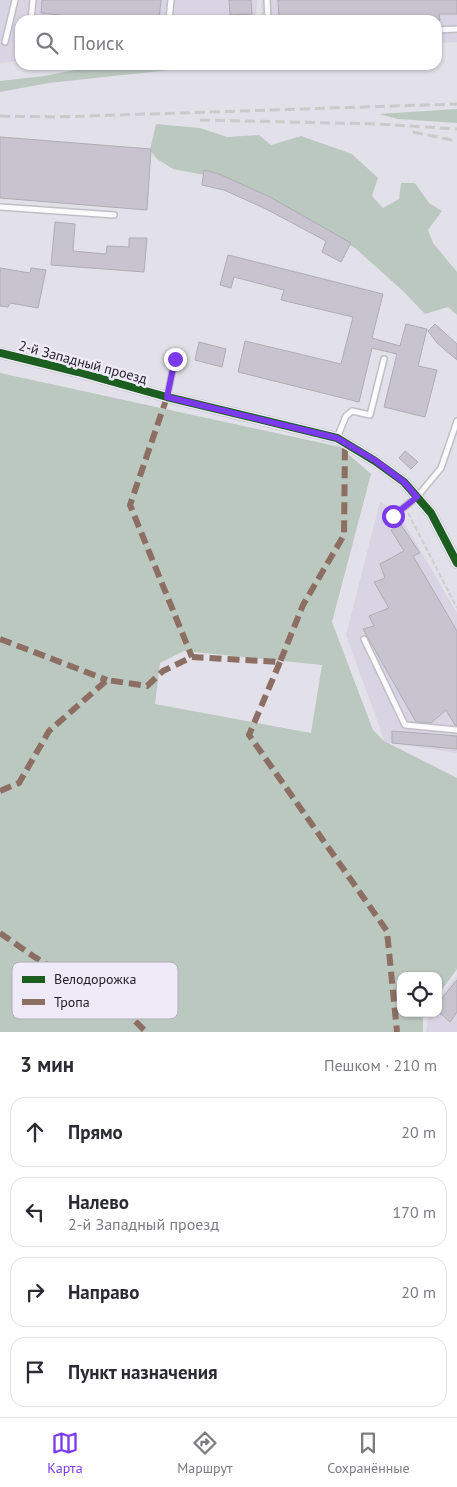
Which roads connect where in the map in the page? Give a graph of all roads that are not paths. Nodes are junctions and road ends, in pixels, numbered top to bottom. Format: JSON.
{"nodes":[{"id":1,"x":15,"y":0,"type":"edge"},
{"id":2,"x":33,"y":0,"type":"edge"},
{"id":3,"x":171,"y":0,"type":"edge"},
{"id":4,"x":267,"y":0,"type":"edge"},
{"id":5,"x":32,"y":15,"type":"edge"},
{"id":6,"x":170,"y":15,"type":"edge"},
{"id":7,"x":268,"y":15,"type":"edge"},
{"id":8,"x":457,"y":29,"type":"edge"},
{"id":9,"x":442,"y":30,"type":"edge"},
{"id":10,"x":4,"y":42,"type":"dead end"},
{"id":11,"x":0,"y":207,"type":"edge"},
{"id":12,"x":114,"y":215,"type":"dead end"},
{"id":13,"x":0,"y":353,"type":"edge"},
{"id":14,"x":175,"y":359,"type":"dead end"},
{"id":15,"x":384,"y":359,"type":"dead end"},
{"id":16,"x":167,"y":397,"type":"junction"},
{"id":17,"x":457,"y":420,"type":"edge"},
{"id":18,"x":337,"y":438,"type":"junction"},
{"id":19,"x":417,"y":497,"type":"junction"},
{"id":20,"x":393,"y":516,"type":"dead end"},
{"id":21,"x":457,"y":563,"type":"edge"},
{"id":22,"x":364,"y":639,"type":"dead end"},
{"id":23,"x":457,"y":730,"type":"edge"}],
"edges":[{"from":1,"to":10,"type":"lane"},
{"from":2,"to":5,"type":"lane"},
{"from":3,"to":6,"type":"lane"},
{"from":4,"to":7,"type":"lane"},
{"from":8,"to":9,"type":"lane"},
{"from":11,"to":12,"type":"lane"},
{"from":13,"to":16,"type":"street","name":"2-й Западный проезд"},
{"from":14,"to":16,"type":"lane"},
{"from":15,"to":18,"type":"lane"},
{"from":16,"to":18,"type":"street","name":"2-й Западный проезд"},
{"from":17,"to":19,"type":"lane"},
{"from":18,"to":19,"type":"street","name":"2-й Западный проезд"},
{"from":19,"to":20,"type":"lane"},
{"from":19,"to":21,"type":"street","name":"2-й Западный проезд"},
{"from":22,"to":23,"type":"lane"}]}
